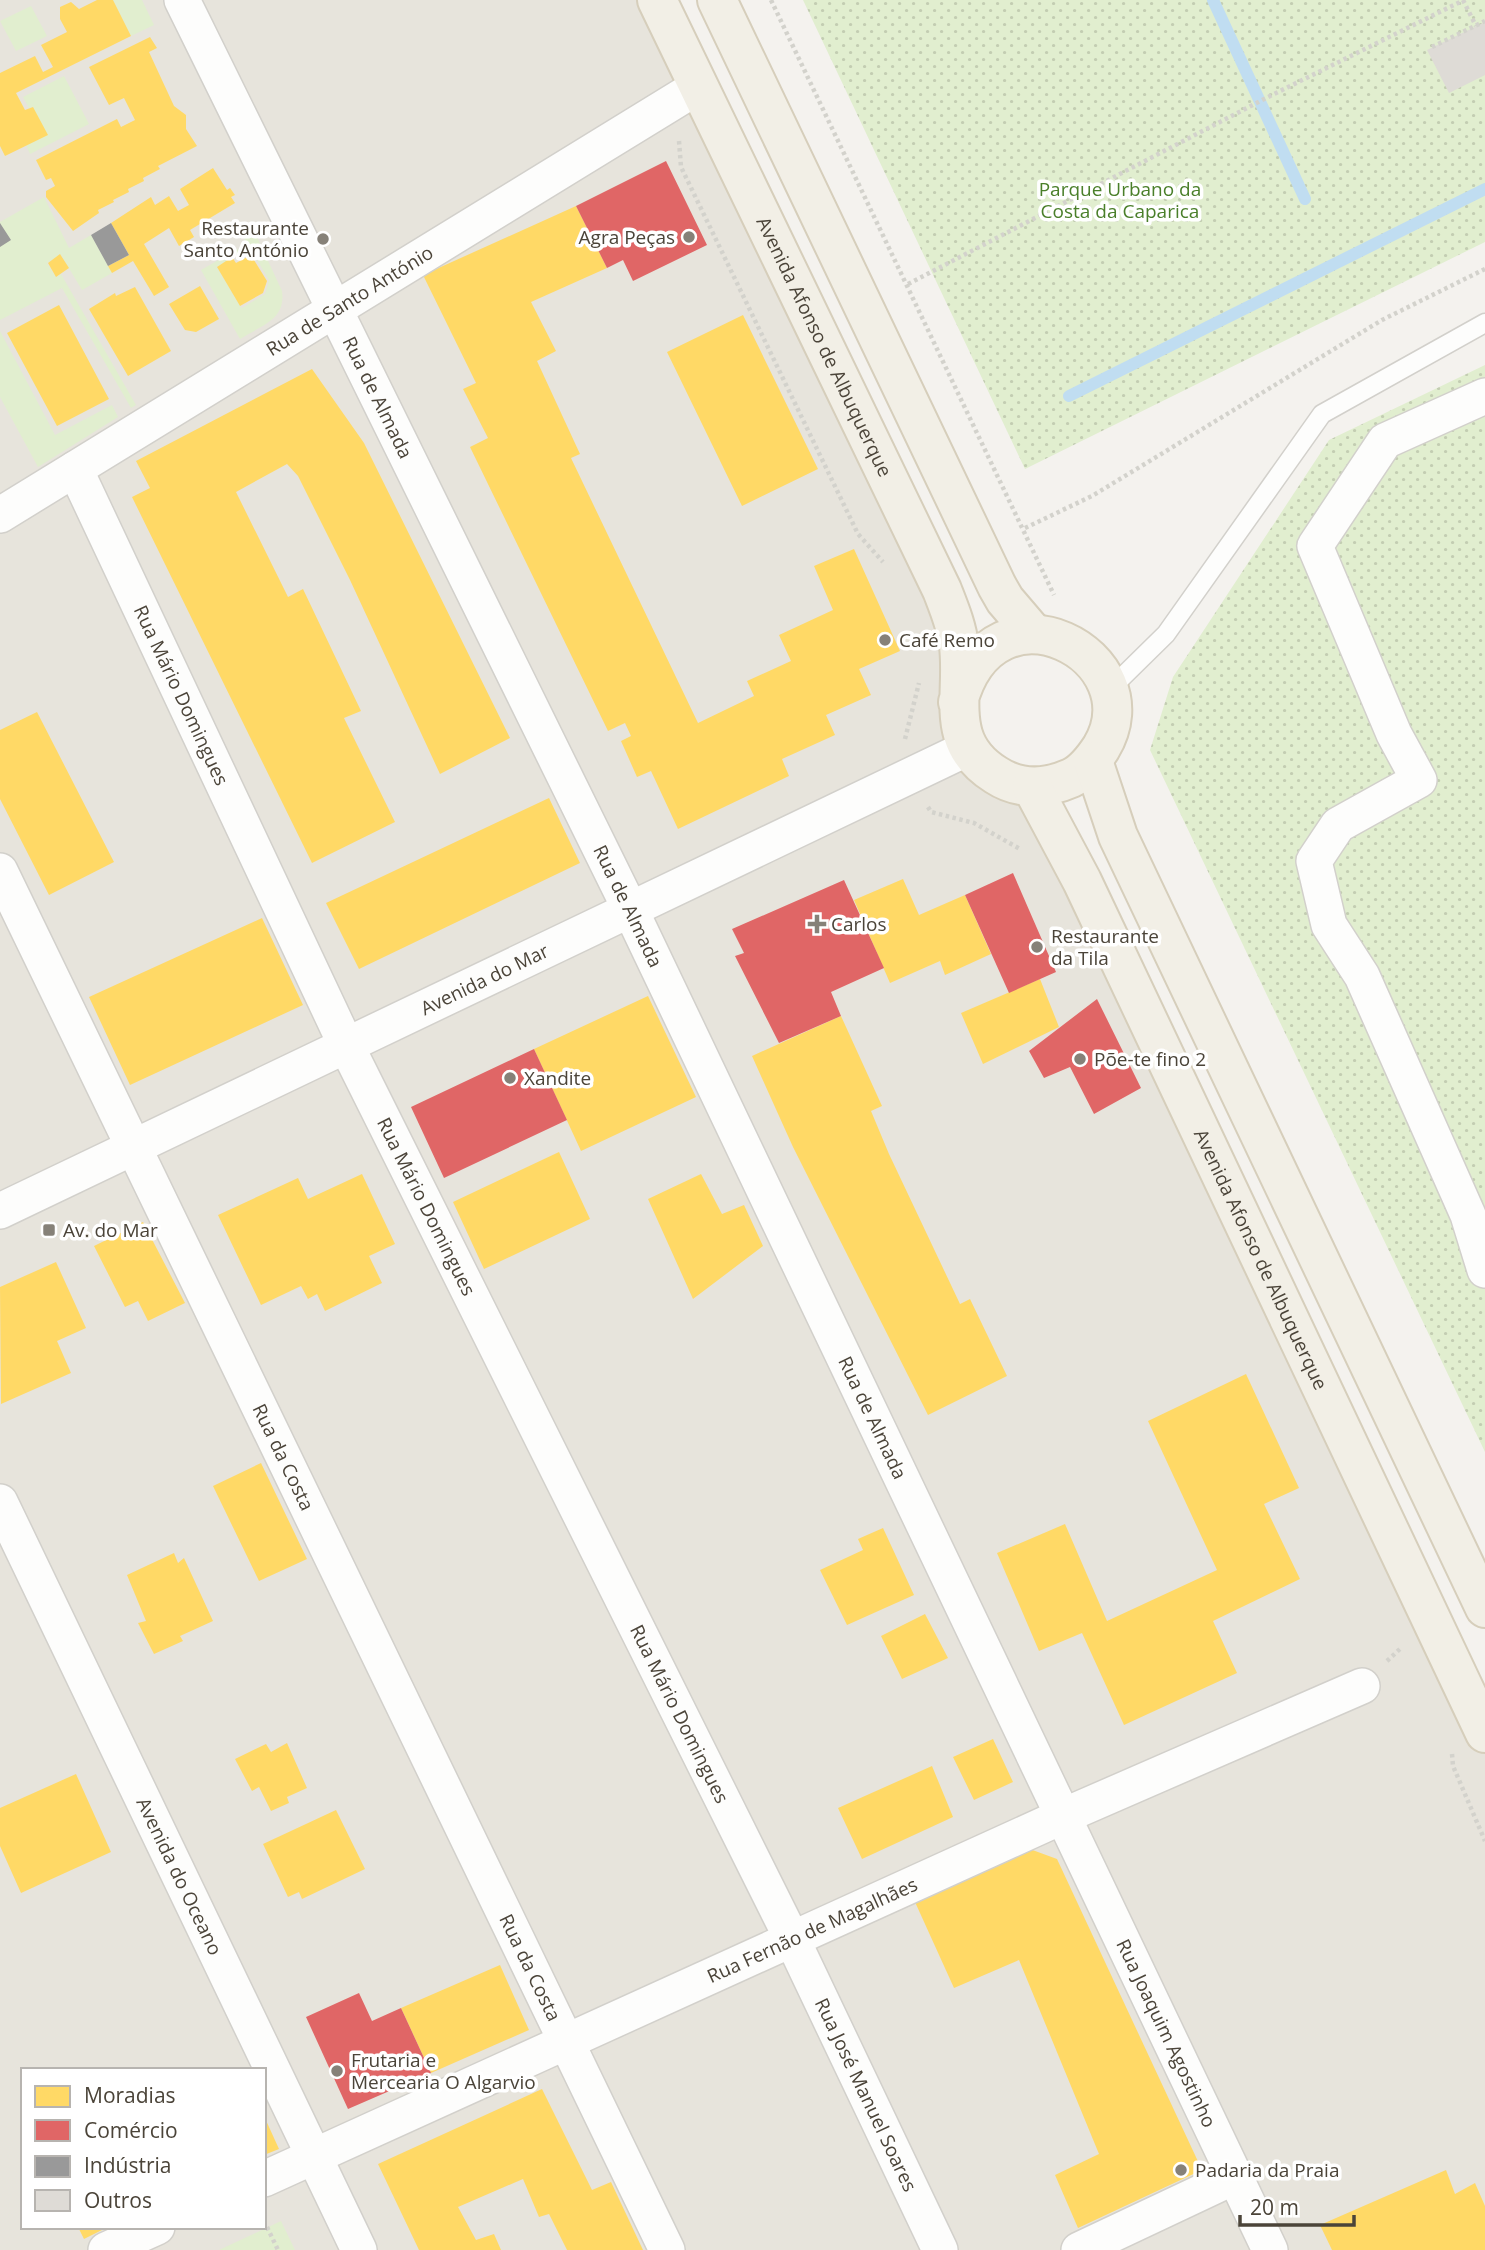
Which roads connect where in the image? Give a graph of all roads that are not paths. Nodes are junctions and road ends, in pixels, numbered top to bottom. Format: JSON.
{"nodes":[{"id":1,"x":181,"y":0,"type":"edge"},
{"id":2,"x":657,"y":0,"type":"edge"},
{"id":3,"x":718,"y":0,"type":"edge"},
{"id":4,"x":698,"y":86,"type":"junction"},
{"id":5,"x":334,"y":310,"type":"junction"},
{"id":6,"x":1485,"y":323,"type":"edge"},
{"id":7,"x":1485,"y":396,"type":"edge"},
{"id":8,"x":75,"y":469,"type":"junction"},
{"id":9,"x":0,"y":515,"type":"edge"},
{"id":10,"x":1034,"y":634,"type":"junction"},
{"id":11,"x":1109,"y":690,"type":"junction"},
{"id":12,"x":958,"y":702,"type":"junction"},
{"id":13,"x":968,"y":748,"type":"junction"},
{"id":14,"x":1093,"y":761,"type":"junction"},
{"id":15,"x":1032,"y":787,"type":"junction"},
{"id":16,"x":0,"y":870,"type":"edge"},
{"id":17,"x":630,"y":909,"type":"junction"},
{"id":18,"x":346,"y":1045,"type":"junction"},
{"id":19,"x":134,"y":1146,"type":"junction"},
{"id":20,"x":0,"y":1211,"type":"edge"},
{"id":21,"x":1485,"y":1270,"type":"edge"},
{"id":22,"x":0,"y":1502,"type":"edge"},
{"id":23,"x":1485,"y":1608,"type":"edge"},
{"id":24,"x":1362,"y":1686,"type":"dead end"},
{"id":25,"x":1485,"y":1733,"type":"edge"},
{"id":26,"x":1061,"y":1817,"type":"junction"},
{"id":27,"x":792,"y":1939,"type":"junction"},
{"id":28,"x":569,"y":2041,"type":"junction"},
{"id":29,"x":314,"y":2156,"type":"junction"},
{"id":30,"x":1236,"y":2176,"type":"junction"},
{"id":31,"x":266,"y":2178,"type":"edge"},
{"id":32,"x":153,"y":2229,"type":"edge"},
{"id":33,"x":118,"y":2248,"type":"edge"},
{"id":34,"x":359,"y":2250,"type":"edge"},
{"id":35,"x":667,"y":2250,"type":"edge"},
{"id":36,"x":940,"y":2250,"type":"edge"},
{"id":37,"x":1079,"y":2250,"type":"edge"},
{"id":38,"x":1270,"y":2250,"type":"edge"}],
"edges":[{"from":1,"to":5,"type":"street","name":"Rua de Almada"},
{"from":2,"to":4,"type":"main road","name":"Avenida Afonso de Albuquerque"},
{"from":3,"to":10,"type":"main road"},
{"from":4,"to":5,"type":"street","name":"Rua de Santo António"},
{"from":4,"to":12,"type":"main road","name":"Avenida Afonso de Albuquerque"},
{"from":5,"to":8,"type":"street","name":"Rua de Santo António"},
{"from":5,"to":17,"type":"street","name":"Rua de Almada"},
{"from":6,"to":11,"type":"lane"},
{"from":7,"to":21,"type":"street"},
{"from":8,"to":9,"type":"street","name":"Rua de Santo António"},
{"from":8,"to":18,"type":"street","name":"Rua Mário Domingues"},
{"from":10,"to":11,"type":"main road"},
{"from":10,"to":12,"type":"main road","name":"Avenida Afonso de Albuquerque"},
{"from":11,"to":14,"type":"main road","name":"Avenida Afonso de Albuquerque"},
{"from":12,"to":13,"type":"main road","name":"Avenida Afonso de Albuquerque"},
{"from":13,"to":15,"type":"main road","name":"Avenida Afonso de Albuquerque"},
{"from":13,"to":17,"type":"street","name":"Avenida do Mar"},
{"from":14,"to":15,"type":"main road","name":"Avenida Afonso de Albuquerque"},
{"from":14,"to":23,"type":"main road"},
{"from":15,"to":25,"type":"main road","name":"Avenida Afonso de Albuquerque"},
{"from":16,"to":19,"type":"street","name":"Rua da Costa"},
{"from":17,"to":18,"type":"street","name":"Avenida do Mar"},
{"from":17,"to":26,"type":"street","name":"Rua de Almada"},
{"from":18,"to":19,"type":"street","name":"Avenida do Mar"},
{"from":18,"to":27,"type":"street","name":"Rua Mário Domingues"},
{"from":19,"to":20,"type":"street","name":"Avenida do Mar"},
{"from":19,"to":28,"type":"street","name":"Rua da Costa"},
{"from":22,"to":29,"type":"street","name":"Avenida do Oceano"},
{"from":24,"to":26,"type":"street","name":"Rua Fernão de Magalhães"},
{"from":26,"to":27,"type":"street","name":"Rua Fernão de Magalhães"},
{"from":26,"to":30,"type":"street","name":"Rua Joaquim Agostinho"},
{"from":27,"to":28,"type":"street","name":"Rua Fernão de Magalhães"},
{"from":27,"to":36,"type":"street","name":"Rua José Manuel Soares"},
{"from":28,"to":29,"type":"street","name":"Rua Fernão de Magalhães"},
{"from":28,"to":35,"type":"street","name":"Rua da Costa"},
{"from":29,"to":31,"type":"street","name":"Rua Fernão de Magalhães"},
{"from":29,"to":34,"type":"street","name":"Avenida do Oceano"},
{"from":30,"to":37,"type":"street"},
{"from":30,"to":38,"type":"street","name":"Rua Joaquim Agostinho"},
{"from":32,"to":33,"type":"street"}]}
